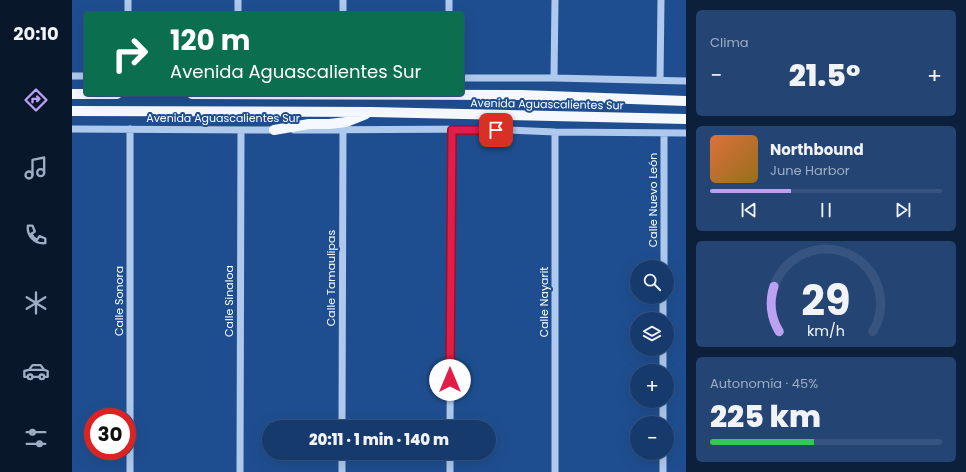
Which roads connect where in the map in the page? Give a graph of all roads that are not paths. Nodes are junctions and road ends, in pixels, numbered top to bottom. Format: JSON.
{"nodes":[{"id":1,"x":128,"y":0,"type":"edge"},
{"id":2,"x":238,"y":0,"type":"edge"},
{"id":3,"x":344,"y":0,"type":"edge"},
{"id":4,"x":449,"y":0,"type":"edge"},
{"id":5,"x":555,"y":0,"type":"edge"},
{"id":6,"x":661,"y":0,"type":"edge"},
{"id":7,"x":128,"y":12,"type":"edge"},
{"id":8,"x":238,"y":12,"type":"edge"},
{"id":9,"x":343,"y":12,"type":"edge"},
{"id":10,"x":449,"y":12,"type":"edge"},
{"id":11,"x":72,"y":76,"type":"edge"},
{"id":12,"x":84,"y":76,"type":"edge"},
{"id":13,"x":464,"y":78,"type":"edge"},
{"id":14,"x":554,"y":78,"type":"junction"},
{"id":15,"x":660,"y":80,"type":"junction"},
{"id":16,"x":686,"y":80,"type":"edge"},
{"id":17,"x":72,"y":94,"type":"edge"},
{"id":18,"x":84,"y":94,"type":"edge"},
{"id":19,"x":464,"y":95,"type":"edge"},
{"id":20,"x":686,"y":101,"type":"edge"},
{"id":21,"x":72,"y":111,"type":"edge"},
{"id":22,"x":372,"y":112,"type":"junction"},
{"id":23,"x":686,"y":119,"type":"edge"},
{"id":24,"x":72,"y":129,"type":"edge"},
{"id":25,"x":130,"y":129,"type":"junction"},
{"id":26,"x":241,"y":130,"type":"junction"},
{"id":27,"x":274,"y":130,"type":"junction"},
{"id":28,"x":343,"y":130,"type":"junction"},
{"id":29,"x":452,"y":130,"type":"junction"},
{"id":30,"x":555,"y":132,"type":"junction"},
{"id":31,"x":664,"y":133,"type":"junction"},
{"id":32,"x":686,"y":133,"type":"edge"},
{"id":33,"x":664,"y":260,"type":"edge"},
{"id":34,"x":342,"y":420,"type":"edge"},
{"id":35,"x":450,"y":420,"type":"edge"},
{"id":36,"x":342,"y":460,"type":"edge"},
{"id":37,"x":450,"y":460,"type":"edge"},
{"id":38,"x":663,"y":460,"type":"edge"},
{"id":39,"x":130,"y":472,"type":"edge"},
{"id":40,"x":240,"y":472,"type":"edge"},
{"id":41,"x":342,"y":472,"type":"edge"},
{"id":42,"x":450,"y":472,"type":"edge"},
{"id":43,"x":555,"y":472,"type":"edge"},
{"id":44,"x":663,"y":472,"type":"edge"}],
"edges":[{"from":1,"to":7,"type":"street"},
{"from":2,"to":8,"type":"street"},
{"from":3,"to":9,"type":"street"},
{"from":4,"to":10,"type":"street"},
{"from":5,"to":14,"type":"street"},
{"from":6,"to":15,"type":"street"},
{"from":11,"to":12,"type":"street"},
{"from":13,"to":14,"type":"street"},
{"from":14,"to":15,"type":"street"},
{"from":15,"to":16,"type":"street"},
{"from":17,"to":18,"type":"main road"},
{"from":19,"to":20,"type":"main road","name":"Avenida Aguascalientes Sur"},
{"from":21,"to":22,"type":"main road","name":"Avenida Aguascalientes Sur"},
{"from":22,"to":23,"type":"main road","name":"Avenida Aguascalientes Sur"},
{"from":22,"to":27,"type":"main road"},
{"from":24,"to":25,"type":"street","name":"Avenida Aguascalientes Sur"},
{"from":25,"to":26,"type":"street","name":"Avenida Aguascalientes Sur"},
{"from":25,"to":39,"type":"street","name":"Calle Sonora"},
{"from":26,"to":27,"type":"street","name":"Avenida Aguascalientes Sur"},
{"from":26,"to":40,"type":"street","name":"Calle Sinaloa"},
{"from":27,"to":28,"type":"street","name":"Avenida Aguascalientes Sur"},
{"from":28,"to":29,"type":"street","name":"Avenida Aguascalientes Sur"},
{"from":28,"to":34,"type":"street","name":"Calle Tamaulipas"},
{"from":29,"to":30,"type":"street","name":"Avenida Aguascalientes Sur"},
{"from":29,"to":35,"type":"street"},
{"from":30,"to":31,"type":"street","name":"Avenida Aguascalientes Sur"},
{"from":30,"to":43,"type":"street","name":"Calle Nayarit"},
{"from":31,"to":32,"type":"street","name":"Avenida Aguascalientes Sur"},
{"from":31,"to":33,"type":"street","name":"Calle Nuevo León"},
{"from":36,"to":41,"type":"street"},
{"from":37,"to":42,"type":"street"},
{"from":38,"to":44,"type":"street"}]}
